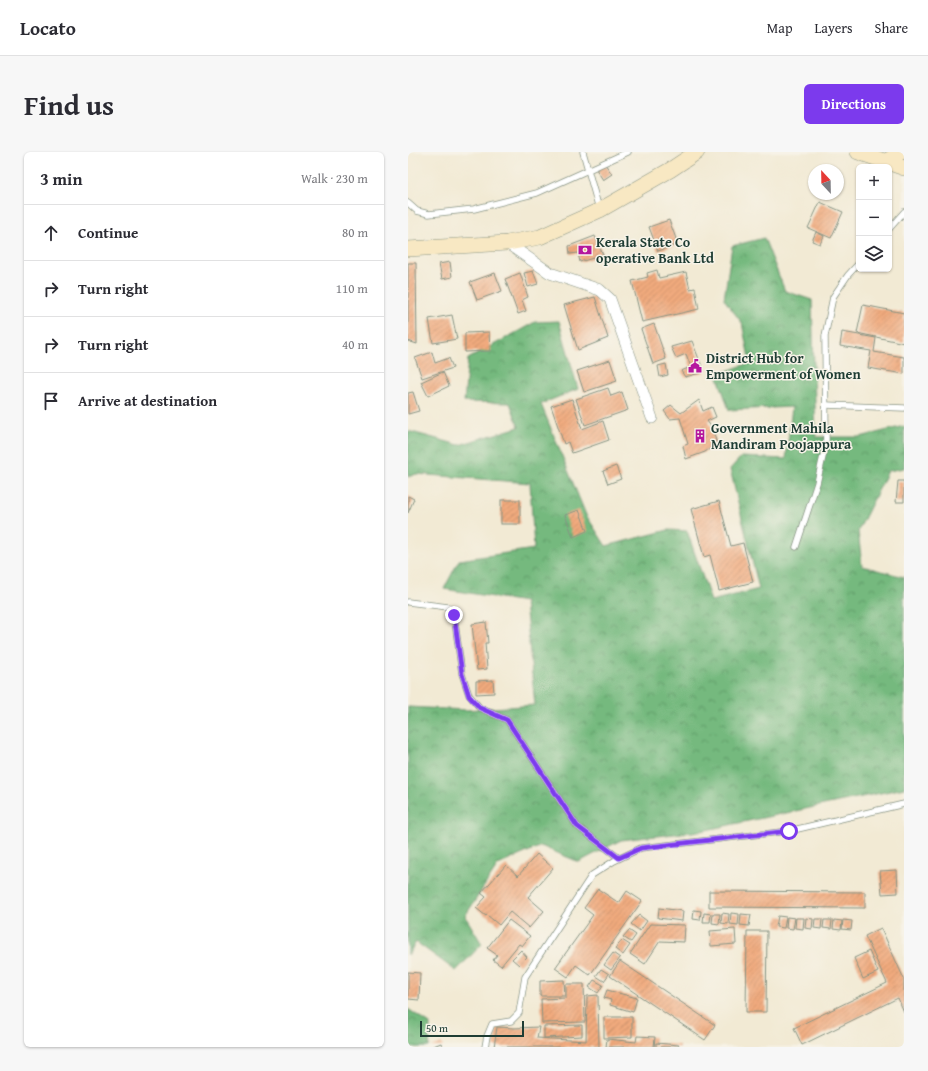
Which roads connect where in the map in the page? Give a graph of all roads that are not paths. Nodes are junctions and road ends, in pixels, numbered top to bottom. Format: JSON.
{"nodes":[{"id":1,"x":583,"y":152,"type":"edge"},
{"id":2,"x":628,"y":152,"type":"edge"},
{"id":3,"x":697,"y":152,"type":"edge"},
{"id":4,"x":858,"y":152,"type":"edge"},
{"id":5,"x":901,"y":152,"type":"edge"},
{"id":6,"x":885,"y":162,"type":"junction"},
{"id":7,"x":904,"y":168,"type":"edge"},
{"id":8,"x":588,"y":171,"type":"junction"},
{"id":9,"x":408,"y":203,"type":"edge"},
{"id":10,"x":600,"y":210,"type":"junction"},
{"id":11,"x":904,"y":212,"type":"edge"},
{"id":12,"x":892,"y":226,"type":"edge"},
{"id":13,"x":506,"y":243,"type":"junction"},
{"id":14,"x":408,"y":248,"type":"edge"},
{"id":15,"x":856,"y":266,"type":"edge"},
{"id":16,"x":826,"y":405,"type":"junction"},
{"id":17,"x":904,"y":408,"type":"edge"},
{"id":18,"x":652,"y":418,"type":"dead end"},
{"id":19,"x":796,"y":547,"type":"dead end"},
{"id":20,"x":408,"y":602,"type":"edge"},
{"id":21,"x":904,"y":804,"type":"edge"},
{"id":22,"x":619,"y":858,"type":"junction"},
{"id":23,"x":485,"y":1047,"type":"edge"}],
"edges":[{"from":1,"to":8,"type":"lane"},
{"from":2,"to":8,"type":"lane"},
{"from":3,"to":10,"type":"main road"},
{"from":4,"to":6,"type":"main road"},
{"from":5,"to":6,"type":"main road"},
{"from":6,"to":7,"type":"main road"},
{"from":8,"to":9,"type":"lane"},
{"from":8,"to":10,"type":"lane"},
{"from":10,"to":13,"type":"main road"},
{"from":11,"to":12,"type":"lane"},
{"from":13,"to":14,"type":"main road"},
{"from":13,"to":18,"type":"street"},
{"from":15,"to":16,"type":"lane"},
{"from":16,"to":17,"type":"lane"},
{"from":16,"to":19,"type":"lane"},
{"from":20,"to":22,"type":"lane"},
{"from":21,"to":22,"type":"lane"},
{"from":22,"to":23,"type":"lane"}]}
